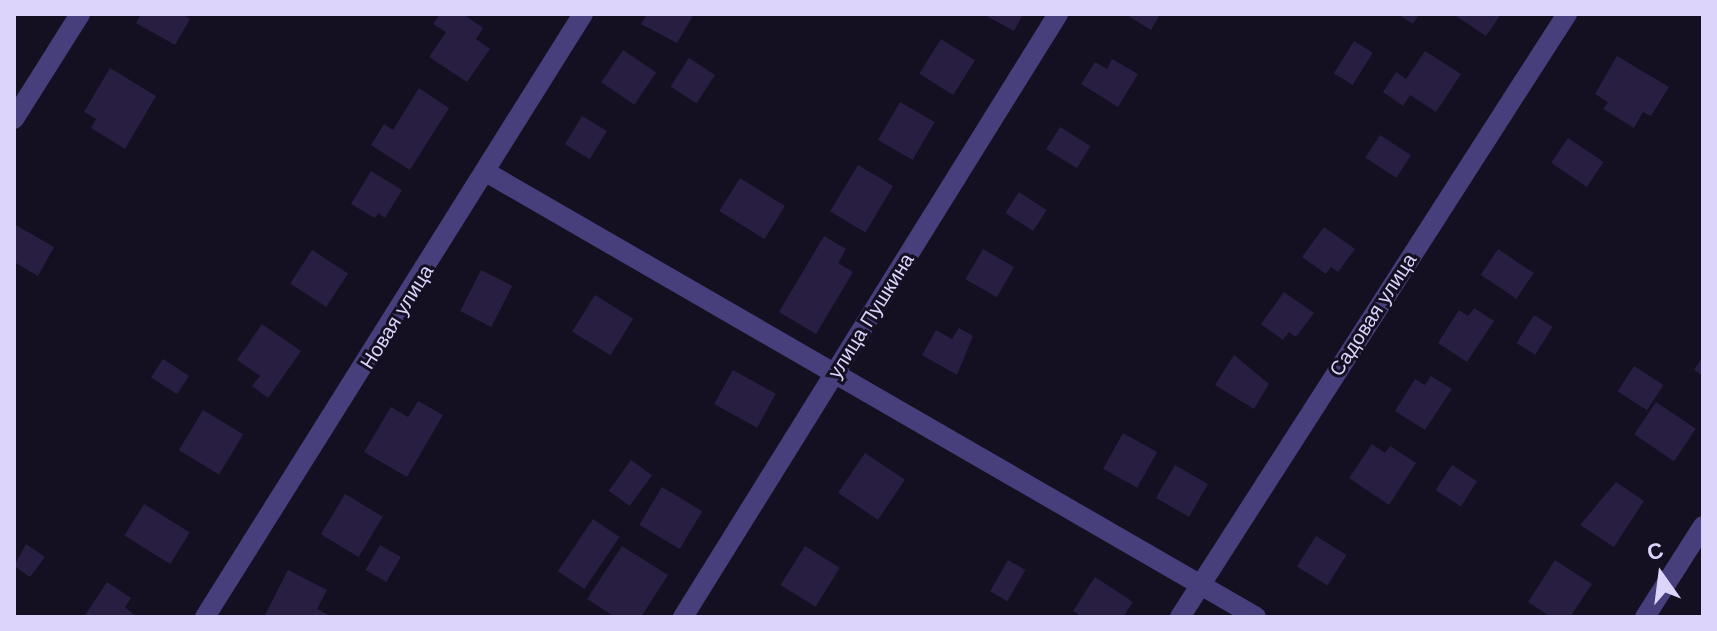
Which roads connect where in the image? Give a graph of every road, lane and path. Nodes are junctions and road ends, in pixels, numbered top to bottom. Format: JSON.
{"nodes":[{"id":1,"x":80,"y":14,"type":"edge"},
{"id":2,"x":583,"y":14,"type":"edge"},
{"id":3,"x":1058,"y":14,"type":"edge"},
{"id":4,"x":1567,"y":14,"type":"edge"},
{"id":5,"x":14,"y":119,"type":"edge"},
{"id":6,"x":486,"y":172,"type":"junction"},
{"id":7,"x":835,"y":373,"type":"junction"},
{"id":8,"x":1703,"y":526,"type":"edge"},
{"id":9,"x":1200,"y":584,"type":"junction"},
{"id":10,"x":205,"y":617,"type":"edge"},
{"id":11,"x":683,"y":617,"type":"edge"},
{"id":12,"x":1180,"y":617,"type":"edge"},
{"id":13,"x":1256,"y":617,"type":"edge"},
{"id":14,"x":1645,"y":617,"type":"edge"}],
"edges":[{"from":1,"to":5,"type":"street"},
{"from":2,"to":6,"type":"street","name":"Новая улица"},
{"from":3,"to":7,"type":"street","name":"улица Пушкина"},
{"from":4,"to":9,"type":"street","name":"Садовая улица"},
{"from":6,"to":7,"type":"street"},
{"from":6,"to":10,"type":"street","name":"Новая улица"},
{"from":7,"to":9,"type":"street"},
{"from":7,"to":11,"type":"street","name":"улица Пушкина"},
{"from":8,"to":14,"type":"street"},
{"from":9,"to":12,"type":"street","name":"Садовая улица"},
{"from":9,"to":13,"type":"street"}]}
